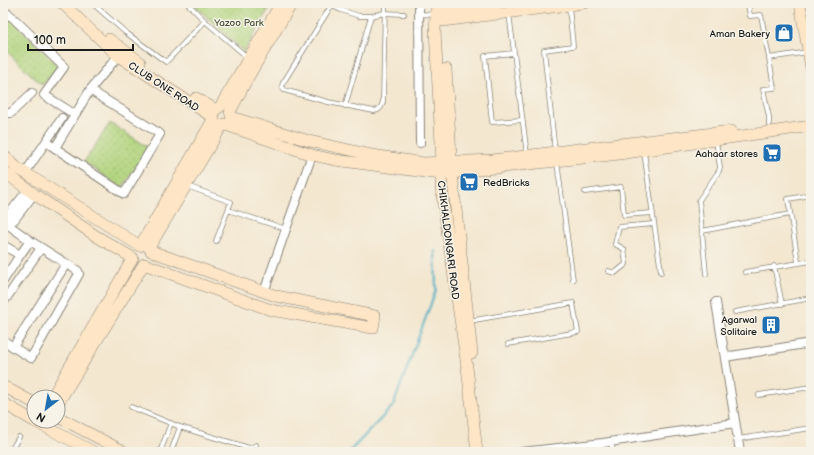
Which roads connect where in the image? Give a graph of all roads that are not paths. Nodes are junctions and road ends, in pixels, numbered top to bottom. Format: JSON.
{"nodes":[{"id":1,"x":62,"y":3,"type":"edge"},
{"id":2,"x":70,"y":3,"type":"edge"},
{"id":3,"x":92,"y":3,"type":"edge"},
{"id":4,"x":187,"y":3,"type":"edge"},
{"id":5,"x":281,"y":3,"type":"edge"},
{"id":6,"x":292,"y":3,"type":"edge"},
{"id":7,"x":325,"y":3,"type":"edge"},
{"id":8,"x":385,"y":3,"type":"edge"},
{"id":9,"x":419,"y":3,"type":"edge"},
{"id":10,"x":494,"y":3,"type":"edge"},
{"id":11,"x":584,"y":3,"type":"edge"},
{"id":12,"x":748,"y":3,"type":"edge"},
{"id":13,"x":800,"y":3,"type":"edge"},
{"id":14,"x":332,"y":5,"type":"edge"},
{"id":15,"x":569,"y":5,"type":"junction"},
{"id":16,"x":440,"y":10,"type":"edge"},
{"id":17,"x":384,"y":13,"type":"junction"},
{"id":18,"x":509,"y":13,"type":"junction"},
{"id":19,"x":404,"y":14,"type":"dead end"},
{"id":20,"x":419,"y":14,"type":"junction"},
{"id":21,"x":371,"y":16,"type":"junction"},
{"id":22,"x":3,"y":18,"type":"edge"},
{"id":23,"x":205,"y":21,"type":"junction"},
{"id":24,"x":808,"y":52,"type":"junction"},
{"id":25,"x":514,"y":53,"type":"junction"},
{"id":26,"x":118,"y":56,"type":"junction"},
{"id":27,"x":769,"y":58,"type":"junction"},
{"id":28,"x":248,"y":59,"type":"junction"},
{"id":29,"x":811,"y":68,"type":"edge"},
{"id":30,"x":90,"y":90,"type":"junction"},
{"id":31,"x":32,"y":93,"type":"dead end"},
{"id":32,"x":345,"y":106,"type":"junction"},
{"id":33,"x":3,"y":111,"type":"edge"},
{"id":34,"x":74,"y":114,"type":"junction"},
{"id":35,"x":222,"y":114,"type":"junction"},
{"id":36,"x":62,"y":118,"type":"dead end"},
{"id":37,"x":811,"y":118,"type":"edge"},
{"id":38,"x":522,"y":120,"type":"junction"},
{"id":39,"x":769,"y":126,"type":"junction"},
{"id":40,"x":811,"y":126,"type":"edge"},
{"id":41,"x":716,"y":140,"type":"junction"},
{"id":42,"x":46,"y":142,"type":"junction"},
{"id":43,"x":420,"y":143,"type":"dead end"},
{"id":44,"x":55,"y":148,"type":"junction"},
{"id":45,"x":644,"y":151,"type":"junction"},
{"id":46,"x":3,"y":155,"type":"edge"},
{"id":47,"x":312,"y":155,"type":"junction"},
{"id":48,"x":527,"y":156,"type":"junction"},
{"id":49,"x":556,"y":157,"type":"junction"},
{"id":50,"x":447,"y":168,"type":"junction"},
{"id":51,"x":3,"y":172,"type":"edge"},
{"id":52,"x":25,"y":172,"type":"junction"},
{"id":53,"x":186,"y":186,"type":"junction"},
{"id":54,"x":31,"y":192,"type":"junction"},
{"id":55,"x":585,"y":192,"type":"dead end"},
{"id":56,"x":811,"y":195,"type":"edge"},
{"id":57,"x":228,"y":210,"type":"junction"},
{"id":58,"x":653,"y":213,"type":"junction"},
{"id":59,"x":790,"y":214,"type":"junction"},
{"id":60,"x":4,"y":224,"type":"edge"},
{"id":61,"x":654,"y":224,"type":"junction"},
{"id":62,"x":287,"y":229,"type":"junction"},
{"id":63,"x":702,"y":231,"type":"junction"},
{"id":64,"x":30,"y":241,"type":"junction"},
{"id":65,"x":216,"y":241,"type":"dead end"},
{"id":66,"x":3,"y":245,"type":"edge"},
{"id":67,"x":41,"y":248,"type":"junction"},
{"id":68,"x":146,"y":248,"type":"junction"},
{"id":69,"x":20,"y":255,"type":"junction"},
{"id":70,"x":133,"y":258,"type":"junction"},
{"id":71,"x":811,"y":260,"type":"edge"},
{"id":72,"x":798,"y":262,"type":"junction"},
{"id":73,"x":66,"y":264,"type":"junction"},
{"id":74,"x":144,"y":264,"type":"junction"},
{"id":75,"x":774,"y":266,"type":"junction"},
{"id":76,"x":608,"y":271,"type":"dead end"},
{"id":77,"x":660,"y":272,"type":"dead end"},
{"id":78,"x":745,"y":272,"type":"dead end"},
{"id":79,"x":706,"y":274,"type":"dead end"},
{"id":80,"x":573,"y":280,"type":"dead end"},
{"id":81,"x":3,"y":281,"type":"edge"},
{"id":82,"x":264,"y":292,"type":"junction"},
{"id":83,"x":806,"y":299,"type":"dead end"},
{"id":84,"x":716,"y":302,"type":"dead end"},
{"id":85,"x":3,"y":303,"type":"edge"},
{"id":86,"x":782,"y":304,"type":"junction"},
{"id":87,"x":735,"y":312,"type":"dead end"},
{"id":88,"x":469,"y":321,"type":"junction"},
{"id":89,"x":3,"y":340,"type":"edge"},
{"id":90,"x":811,"y":343,"type":"edge"},
{"id":91,"x":508,"y":344,"type":"dead end"},
{"id":92,"x":12,"y":346,"type":"junction"},
{"id":93,"x":724,"y":357,"type":"junction"},
{"id":94,"x":3,"y":386,"type":"edge"},
{"id":95,"x":811,"y":387,"type":"edge"},
{"id":96,"x":57,"y":389,"type":"edge"},
{"id":97,"x":66,"y":390,"type":"edge"},
{"id":98,"x":759,"y":395,"type":"dead end"},
{"id":99,"x":26,"y":399,"type":"edge"},
{"id":100,"x":3,"y":403,"type":"edge"},
{"id":101,"x":131,"y":407,"type":"dead end"},
{"id":102,"x":26,"y":415,"type":"edge"},
{"id":103,"x":66,"y":421,"type":"edge"},
{"id":104,"x":735,"y":422,"type":"junction"},
{"id":105,"x":171,"y":423,"type":"junction"},
{"id":106,"x":180,"y":428,"type":"junction"},
{"id":107,"x":811,"y":428,"type":"edge"},
{"id":108,"x":52,"y":429,"type":"edge"},
{"id":109,"x":19,"y":437,"type":"dead end"},
{"id":110,"x":738,"y":439,"type":"junction"},
{"id":111,"x":611,"y":442,"type":"junction"},
{"id":112,"x":256,"y":445,"type":"dead end"},
{"id":113,"x":10,"y":452,"type":"edge"},
{"id":114,"x":94,"y":452,"type":"edge"},
{"id":115,"x":125,"y":452,"type":"edge"},
{"id":116,"x":160,"y":452,"type":"edge"},
{"id":117,"x":171,"y":452,"type":"edge"},
{"id":118,"x":477,"y":452,"type":"edge"},
{"id":119,"x":483,"y":452,"type":"edge"},
{"id":120,"x":522,"y":452,"type":"edge"},
{"id":121,"x":613,"y":452,"type":"edge"},
{"id":122,"x":740,"y":452,"type":"edge"}],
"edges":[{"from":1,"to":26,"type":"street","name":"CLUB ONE ROAD"},
{"from":2,"to":35,"type":"street","name":"CLUB ONE ROAD"},
{"from":3,"to":23,"type":"lane"},
{"from":4,"to":23,"type":"lane"},
{"from":5,"to":28,"type":"street"},
{"from":6,"to":35,"type":"street"},
{"from":7,"to":14,"type":"lane"},
{"from":8,"to":17,"type":"lane"},
{"from":9,"to":20,"type":"street"},
{"from":10,"to":16,"type":"street"},
{"from":11,"to":15,"type":"street"},
{"from":12,"to":27,"type":"lane"},
{"from":13,"to":24,"type":"street"},
{"from":14,"to":21,"type":"lane"},
{"from":14,"to":32,"type":"lane"},
{"from":15,"to":18,"type":"street"},
{"from":15,"to":49,"type":"lane"},
{"from":16,"to":18,"type":"street"},
{"from":16,"to":20,"type":"lane"},
{"from":16,"to":50,"type":"street","name":"CHIKHALDONGARI ROAD"},
{"from":17,"to":19,"type":"lane"},
{"from":17,"to":21,"type":"lane"},
{"from":17,"to":32,"type":"lane"},
{"from":18,"to":25,"type":"lane"},
{"from":20,"to":43,"type":"street"},
{"from":21,"to":32,"type":"lane"},
{"from":22,"to":34,"type":"street"},
{"from":23,"to":28,"type":"lane"},
{"from":24,"to":27,"type":"lane"},
{"from":24,"to":29,"type":"street"},
{"from":25,"to":38,"type":"lane"},
{"from":25,"to":38,"type":"lane"},
{"from":26,"to":30,"type":"street"},
{"from":26,"to":35,"type":"street","name":"CLUB ONE ROAD"},
{"from":27,"to":39,"type":"lane"},
{"from":28,"to":35,"type":"street"},
{"from":30,"to":34,"type":"street"},
{"from":30,"to":44,"type":"street"},
{"from":31,"to":33,"type":"street"},
{"from":34,"to":44,"type":"street"},
{"from":35,"to":47,"type":"street"},
{"from":35,"to":50,"type":"street"},
{"from":35,"to":53,"type":"street"},
{"from":35,"to":68,"type":"street"},
{"from":36,"to":42,"type":"street"},
{"from":37,"to":39,"type":"street"},
{"from":38,"to":48,"type":"lane"},
{"from":39,"to":49,"type":"street"},
{"from":40,"to":41,"type":"street"},
{"from":41,"to":45,"type":"street"},
{"from":41,"to":63,"type":"lane"},
{"from":42,"to":44,"type":"street"},
{"from":42,"to":52,"type":"street"},
{"from":45,"to":49,"type":"street"},
{"from":45,"to":58,"type":"lane"},
{"from":46,"to":52,"type":"street"},
{"from":47,"to":50,"type":"street"},
{"from":47,"to":62,"type":"street"},
{"from":48,"to":49,"type":"street"},
{"from":48,"to":50,"type":"street"},
{"from":49,"to":50,"type":"street"},
{"from":49,"to":80,"type":"lane"},
{"from":50,"to":88,"type":"street","name":"CHIKHALDONGARI ROAD"},
{"from":50,"to":118,"type":"street","name":"CHIKHALDONGARI ROAD"},
{"from":51,"to":54,"type":"street"},
{"from":52,"to":68,"type":"street"},
{"from":53,"to":57,"type":"lane"},
{"from":53,"to":68,"type":"street"},
{"from":54,"to":60,"type":"street"},
{"from":54,"to":70,"type":"street"},
{"from":55,"to":58,"type":"lane"},
{"from":56,"to":59,"type":"lane"},
{"from":57,"to":62,"type":"lane"},
{"from":57,"to":65,"type":"lane"},
{"from":58,"to":61,"type":"lane"},
{"from":59,"to":63,"type":"lane"},
{"from":59,"to":72,"type":"lane"},
{"from":60,"to":64,"type":"street"},
{"from":61,"to":76,"type":"lane"},
{"from":61,"to":77,"type":"lane"},
{"from":62,"to":82,"type":"street"},
{"from":63,"to":79,"type":"lane"},
{"from":64,"to":67,"type":"street"},
{"from":64,"to":69,"type":"street"},
{"from":66,"to":69,"type":"street"},
{"from":67,"to":73,"type":"street"},
{"from":67,"to":85,"type":"street"},
{"from":68,"to":70,"type":"street"},
{"from":68,"to":74,"type":"street"},
{"from":68,"to":82,"type":"street"},
{"from":69,"to":81,"type":"street"},
{"from":70,"to":74,"type":"street"},
{"from":70,"to":96,"type":"street"},
{"from":71,"to":72,"type":"lane"},
{"from":72,"to":75,"type":"lane"},
{"from":73,"to":92,"type":"street"},
{"from":73,"to":92,"type":"street"},
{"from":74,"to":82,"type":"street"},
{"from":74,"to":97,"type":"street"},
{"from":75,"to":78,"type":"lane"},
{"from":75,"to":86,"type":"lane"},
{"from":83,"to":86,"type":"lane"},
{"from":84,"to":93,"type":"street"},
{"from":86,"to":87,"type":"lane"},
{"from":88,"to":91,"type":"lane"},
{"from":88,"to":119,"type":"street","name":"CHIKHALDONGARI ROAD"},
{"from":89,"to":92,"type":"street"},
{"from":90,"to":93,"type":"street"},
{"from":93,"to":104,"type":"street"},
{"from":94,"to":99,"type":"street"},
{"from":95,"to":98,"type":"lane"},
{"from":100,"to":102,"type":"street"},
{"from":101,"to":105,"type":"lane"},
{"from":103,"to":115,"type":"street"},
{"from":104,"to":110,"type":"street"},
{"from":104,"to":111,"type":"street"},
{"from":105,"to":106,"type":"lane"},
{"from":105,"to":116,"type":"lane"},
{"from":106,"to":112,"type":"lane"},
{"from":106,"to":117,"type":"lane"},
{"from":107,"to":110,"type":"lane"},
{"from":108,"to":114,"type":"street"},
{"from":109,"to":113,"type":"lane"},
{"from":110,"to":122,"type":"street"},
{"from":111,"to":120,"type":"street"},
{"from":111,"to":121,"type":"lane"}]}
